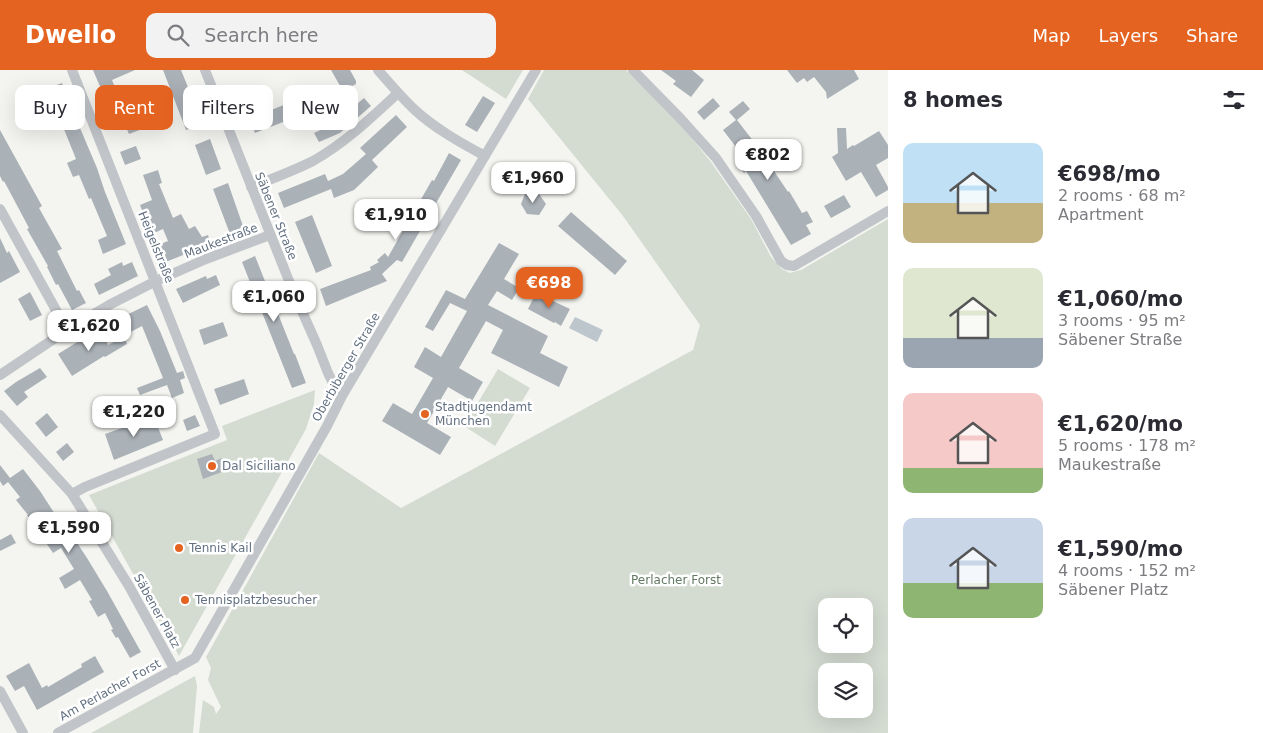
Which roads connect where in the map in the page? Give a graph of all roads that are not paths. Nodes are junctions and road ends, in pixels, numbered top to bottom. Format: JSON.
{"nodes":[{"id":1,"x":72,"y":70,"type":"edge"},
{"id":2,"x":205,"y":70,"type":"edge"},
{"id":3,"x":378,"y":70,"type":"edge"},
{"id":4,"x":536,"y":70,"type":"edge"},
{"id":5,"x":633,"y":70,"type":"edge"},
{"id":6,"x":398,"y":93,"type":"junction"},
{"id":7,"x":485,"y":156,"type":"junction"},
{"id":8,"x":251,"y":187,"type":"junction"},
{"id":9,"x":0,"y":209,"type":"edge"},
{"id":10,"x":888,"y":211,"type":"edge"},
{"id":11,"x":270,"y":235,"type":"junction"},
{"id":12,"x":156,"y":282,"type":"junction"},
{"id":13,"x":67,"y":330,"type":"junction"},
{"id":14,"x":0,"y":375,"type":"edge"},
{"id":15,"x":342,"y":396,"type":"junction"},
{"id":16,"x":0,"y":415,"type":"edge"},
{"id":17,"x":72,"y":494,"type":"junction"},
{"id":18,"x":174,"y":670,"type":"junction"},
{"id":19,"x":0,"y":691,"type":"edge"},
{"id":20,"x":23,"y":733,"type":"edge"},
{"id":21,"x":58,"y":733,"type":"edge"}],
"edges":[{"from":1,"to":12,"type":"street","name":"Heigelstraße"},
{"from":2,"to":8,"type":"street","name":"Säbener Straße"},
{"from":3,"to":6,"type":"street"},
{"from":4,"to":7,"type":"street","name":"Oberbiberger Straße"},
{"from":5,"to":10,"type":"street"},
{"from":6,"to":7,"type":"street"},
{"from":6,"to":8,"type":"street"},
{"from":7,"to":15,"type":"street","name":"Oberbiberger Straße"},
{"from":8,"to":11,"type":"street","name":"Säbener Straße"},
{"from":9,"to":13,"type":"street"},
{"from":11,"to":12,"type":"street","name":"Maukestraße"},
{"from":11,"to":15,"type":"street","name":"Säbener Straße"},
{"from":12,"to":13,"type":"street","name":"Maukestraße"},
{"from":12,"to":17,"type":"street","name":"Heigelstraße"},
{"from":13,"to":14,"type":"street","name":"Maukestraße"},
{"from":15,"to":18,"type":"street","name":"Oberbiberger Straße"},
{"from":16,"to":17,"type":"street","name":"Säbener Platz"},
{"from":17,"to":18,"type":"street","name":"Säbener Platz"},
{"from":18,"to":21,"type":"street","name":"Am Perlacher Forst"},
{"from":19,"to":20,"type":"street"}]}
